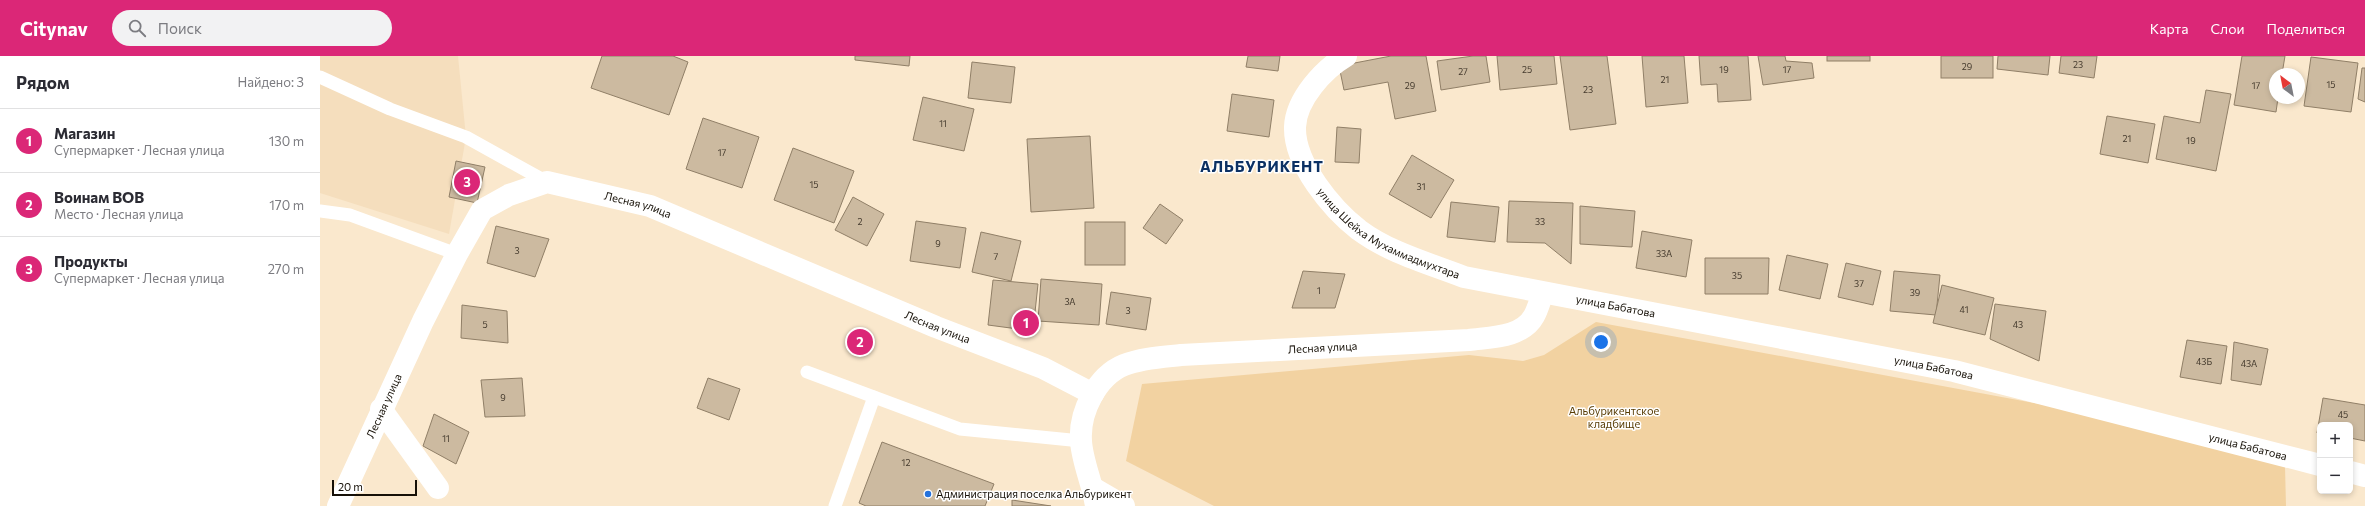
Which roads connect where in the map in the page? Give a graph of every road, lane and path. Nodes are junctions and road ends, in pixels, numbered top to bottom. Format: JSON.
{"nodes":[{"id":1,"x":1346,"y":56,"type":"edge"},
{"id":2,"x":320,"y":77,"type":"edge"},
{"id":3,"x":547,"y":182,"type":"junction"},
{"id":4,"x":320,"y":210,"type":"edge"},
{"id":5,"x":456,"y":254,"type":"junction"},
{"id":6,"x":1543,"y":293,"type":"junction"},
{"id":7,"x":807,"y":372,"type":"dead end"},
{"id":8,"x":1092,"y":394,"type":"junction"},
{"id":9,"x":874,"y":397,"type":"junction"},
{"id":10,"x":381,"y":409,"type":"junction"},
{"id":11,"x":1081,"y":441,"type":"junction"},
{"id":12,"x":2317,"y":463,"type":"edge"},
{"id":13,"x":2353,"y":473,"type":"edge"},
{"id":14,"x":2365,"y":476,"type":"edge"},
{"id":15,"x":438,"y":488,"type":"dead end"},
{"id":16,"x":1095,"y":497,"type":"edge"},
{"id":17,"x":338,"y":506,"type":"edge"},
{"id":18,"x":835,"y":506,"type":"edge"},
{"id":19,"x":1124,"y":506,"type":"edge"}],
"edges":[{"from":1,"to":6,"type":"street","name":"улица Шейха Мухаммадмухтара"},
{"from":2,"to":3,"type":"lane"},
{"from":3,"to":5,"type":"street","name":"Лесная улица"},
{"from":3,"to":8,"type":"street","name":"Лесная улица"},
{"from":4,"to":5,"type":"lane"},
{"from":5,"to":10,"type":"street","name":"Лесная улица"},
{"from":6,"to":8,"type":"street","name":"Лесная улица"},
{"from":6,"to":12,"type":"street","name":"улица Бабатова"},
{"from":7,"to":9,"type":"lane"},
{"from":8,"to":11,"type":"street","name":"Лесная улица"},
{"from":9,"to":11,"type":"lane"},
{"from":9,"to":18,"type":"lane"},
{"from":10,"to":15,"type":"street"},
{"from":10,"to":17,"type":"street","name":"Лесная улица"},
{"from":11,"to":16,"type":"street","name":"Лесная улица"},
{"from":13,"to":14,"type":"street"},
{"from":16,"to":19,"type":"street","name":"Лесная улица"}]}
